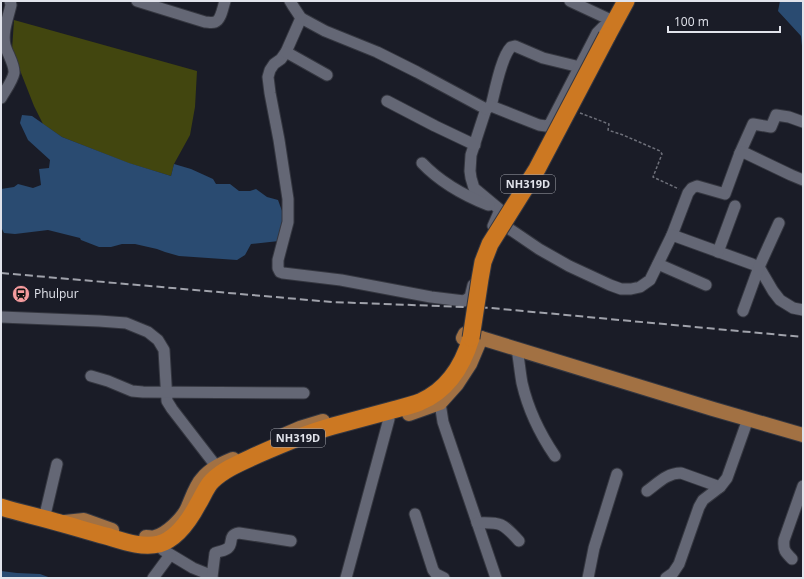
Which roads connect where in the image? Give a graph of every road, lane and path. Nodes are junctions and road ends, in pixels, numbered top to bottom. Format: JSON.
{"nodes":[{"id":1,"x":10,"y":1,"type":"edge"},
{"id":2,"x":137,"y":1,"type":"edge"},
{"id":3,"x":225,"y":1,"type":"edge"},
{"id":4,"x":290,"y":1,"type":"edge"},
{"id":5,"x":570,"y":1,"type":"edge"},
{"id":6,"x":626,"y":1,"type":"edge"},
{"id":7,"x":302,"y":18,"type":"junction"},
{"id":8,"x":611,"y":28,"type":"junction"},
{"id":9,"x":286,"y":52,"type":"junction"},
{"id":10,"x":580,"y":67,"type":"junction"},
{"id":11,"x":327,"y":75,"type":"dead end"},
{"id":12,"x":1,"y":98,"type":"edge"},
{"id":13,"x":387,"y":101,"type":"dead end"},
{"id":14,"x":489,"y":108,"type":"junction"},
{"id":15,"x":580,"y":113,"type":"dead end"},
{"id":16,"x":803,"y":122,"type":"edge"},
{"id":17,"x":475,"y":144,"type":"junction"},
{"id":18,"x":740,"y":153,"type":"junction"},
{"id":19,"x":422,"y":163,"type":"dead end"},
{"id":20,"x":803,"y":180,"type":"edge"},
{"id":21,"x":688,"y":193,"type":"junction"},
{"id":22,"x":494,"y":204,"type":"junction"},
{"id":23,"x":735,"y":206,"type":"dead end"},
{"id":24,"x":779,"y":223,"type":"dead end"},
{"id":25,"x":511,"y":230,"type":"dead end"},
{"id":26,"x":672,"y":235,"type":"junction"},
{"id":27,"x":718,"y":252,"type":"junction"},
{"id":28,"x":658,"y":264,"type":"junction"},
{"id":29,"x":759,"y":267,"type":"junction"},
{"id":30,"x":706,"y":285,"type":"dead end"},
{"id":31,"x":803,"y":310,"type":"edge"},
{"id":32,"x":743,"y":311,"type":"dead end"},
{"id":33,"x":1,"y":317,"type":"edge"},
{"id":34,"x":481,"y":338,"type":"junction"},
{"id":35,"x":517,"y":349,"type":"junction"},
{"id":36,"x":91,"y":376,"type":"dead end"},
{"id":37,"x":166,"y":392,"type":"junction"},
{"id":38,"x":304,"y":393,"type":"dead end"},
{"id":39,"x":435,"y":405,"type":"junction"},
{"id":40,"x":388,"y":419,"type":"junction"},
{"id":41,"x":748,"y":420,"type":"junction"},
{"id":42,"x":803,"y":435,"type":"edge"},
{"id":43,"x":555,"y":456,"type":"dead end"},
{"id":44,"x":57,"y":464,"type":"dead end"},
{"id":45,"x":216,"y":466,"type":"junction"},
{"id":46,"x":617,"y":474,"type":"dead end"},
{"id":47,"x":803,"y":486,"type":"edge"},
{"id":48,"x":720,"y":487,"type":"junction"},
{"id":49,"x":647,"y":491,"type":"dead end"},
{"id":50,"x":1,"y":508,"type":"edge"},
{"id":51,"x":415,"y":514,"type":"dead end"},
{"id":52,"x":51,"y":521,"type":"junction"},
{"id":53,"x":477,"y":523,"type":"junction"},
{"id":54,"x":519,"y":540,"type":"dead end"},
{"id":55,"x":291,"y":541,"type":"dead end"},
{"id":56,"x":166,"y":553,"type":"junction"},
{"id":57,"x":792,"y":558,"type":"dead end"},
{"id":58,"x":212,"y":577,"type":"edge"},
{"id":59,"x":153,"y":578,"type":"edge"},
{"id":60,"x":346,"y":578,"type":"edge"},
{"id":61,"x":444,"y":578,"type":"edge"},
{"id":62,"x":496,"y":578,"type":"edge"},
{"id":63,"x":588,"y":578,"type":"edge"},
{"id":64,"x":666,"y":578,"type":"edge"}],
"edges":[{"from":1,"to":12,"type":"street"},
{"from":2,"to":3,"type":"street"},
{"from":4,"to":7,"type":"street"},
{"from":5,"to":8,"type":"street"},
{"from":6,"to":8,"type":"highway","number":"NH319D"},
{"from":7,"to":9,"type":"street"},
{"from":7,"to":14,"type":"street"},
{"from":8,"to":10,"type":"street"},
{"from":8,"to":52,"type":"highway","number":"NH319D","bridge":true},
{"from":9,"to":11,"type":"street"},
{"from":9,"to":22,"type":"street"},
{"from":10,"to":14,"type":"street"},
{"from":10,"to":14,"type":"street"},
{"from":13,"to":17,"type":"street"},
{"from":14,"to":17,"type":"street"},
{"from":15,"to":21,"type":"path"},
{"from":16,"to":18,"type":"street"},
{"from":17,"to":22,"type":"street"},
{"from":18,"to":20,"type":"street"},
{"from":18,"to":21,"type":"street"},
{"from":19,"to":22,"type":"street"},
{"from":21,"to":26,"type":"street"},
{"from":23,"to":27,"type":"street"},
{"from":24,"to":29,"type":"street"},
{"from":25,"to":28,"type":"street"},
{"from":26,"to":27,"type":"street"},
{"from":26,"to":28,"type":"street"},
{"from":27,"to":29,"type":"street"},
{"from":28,"to":30,"type":"street"},
{"from":29,"to":31,"type":"street"},
{"from":29,"to":32,"type":"street"},
{"from":33,"to":37,"type":"street"},
{"from":34,"to":35,"type":"main road"},
{"from":34,"to":39,"type":"main road"},
{"from":34,"to":45,"type":"main road"},
{"from":35,"to":41,"type":"main road"},
{"from":35,"to":43,"type":"street"},
{"from":36,"to":37,"type":"street"},
{"from":37,"to":38,"type":"street"},
{"from":37,"to":45,"type":"street"},
{"from":39,"to":40,"type":"main road"},
{"from":39,"to":53,"type":"street"},
{"from":40,"to":56,"type":"main road"},
{"from":40,"to":60,"type":"street"},
{"from":41,"to":42,"type":"main road"},
{"from":41,"to":48,"type":"street"},
{"from":44,"to":52,"type":"street"},
{"from":45,"to":52,"type":"main road"},
{"from":46,"to":63,"type":"street"},
{"from":47,"to":57,"type":"street"},
{"from":48,"to":49,"type":"street"},
{"from":48,"to":64,"type":"street"},
{"from":50,"to":52,"type":"highway","number":"NH319D"},
{"from":51,"to":61,"type":"street"},
{"from":52,"to":56,"type":"main road"},
{"from":53,"to":54,"type":"street"},
{"from":53,"to":62,"type":"street"},
{"from":55,"to":58,"type":"street"},
{"from":56,"to":58,"type":"street"},
{"from":56,"to":59,"type":"street"}]}
